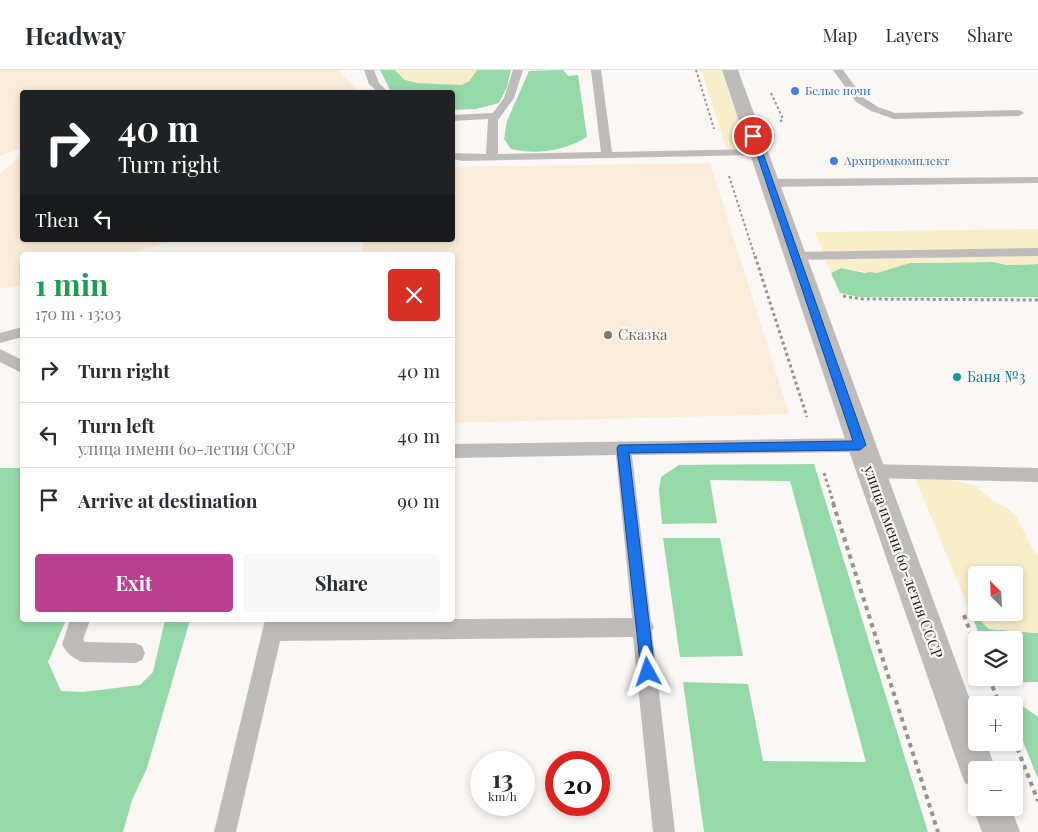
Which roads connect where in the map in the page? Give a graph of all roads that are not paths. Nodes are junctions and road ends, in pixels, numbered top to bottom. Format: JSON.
{"nodes":[{"id":1,"x":369,"y":70,"type":"edge"},
{"id":2,"x":518,"y":70,"type":"edge"},
{"id":3,"x":596,"y":70,"type":"edge"},
{"id":4,"x":730,"y":70,"type":"edge"},
{"id":5,"x":838,"y":70,"type":"edge"},
{"id":6,"x":381,"y":90,"type":"edge"},
{"id":7,"x":1019,"y":113,"type":"dead end"},
{"id":8,"x":495,"y":116,"type":"junction"},
{"id":9,"x":455,"y":118,"type":"edge"},
{"id":10,"x":758,"y":152,"type":"junction"},
{"id":11,"x":455,"y":156,"type":"edge"},
{"id":12,"x":607,"y":156,"type":"junction"},
{"id":13,"x":492,"y":157,"type":"junction"},
{"id":14,"x":1038,"y":180,"type":"edge"},
{"id":15,"x":769,"y":183,"type":"junction"},
{"id":16,"x":1038,"y":252,"type":"edge"},
{"id":17,"x":795,"y":256,"type":"junction"},
{"id":18,"x":20,"y":333,"type":"edge"},
{"id":19,"x":0,"y":338,"type":"edge"},
{"id":20,"x":0,"y":355,"type":"edge"},
{"id":21,"x":20,"y":366,"type":"edge"},
{"id":22,"x":860,"y":445,"type":"junction"},
{"id":23,"x":623,"y":448,"type":"junction"},
{"id":24,"x":455,"y":451,"type":"edge"},
{"id":25,"x":870,"y":471,"type":"junction"},
{"id":26,"x":1038,"y":475,"type":"edge"},
{"id":27,"x":79,"y":622,"type":"edge"},
{"id":28,"x":274,"y":625,"type":"edge"},
{"id":29,"x":644,"y":627,"type":"junction"},
{"id":30,"x":135,"y":654,"type":"dead end"},
{"id":31,"x":975,"y":761,"type":"edge"},
{"id":32,"x":995,"y":816,"type":"edge"},
{"id":33,"x":225,"y":832,"type":"edge"},
{"id":34,"x":664,"y":832,"type":"edge"},
{"id":35,"x":1000,"y":832,"type":"edge"}],
"edges":[{"from":1,"to":6,"type":"lane"},
{"from":2,"to":8,"type":"lane"},
{"from":3,"to":12,"type":"lane"},
{"from":4,"to":10,"type":"street","name":"улица имени 60-летия СССР"},
{"from":5,"to":7,"type":"lane"},
{"from":8,"to":9,"type":"lane"},
{"from":8,"to":13,"type":"lane"},
{"from":10,"to":12,"type":"lane"},
{"from":10,"to":15,"type":"street","name":"улица имени 60-летия СССР"},
{"from":11,"to":13,"type":"lane"},
{"from":12,"to":13,"type":"lane"},
{"from":14,"to":15,"type":"lane"},
{"from":15,"to":17,"type":"street","name":"улица имени 60-летия СССР"},
{"from":16,"to":17,"type":"lane"},
{"from":17,"to":22,"type":"street","name":"улица имени 60-летия СССР"},
{"from":18,"to":19,"type":"lane"},
{"from":20,"to":21,"type":"lane"},
{"from":22,"to":23,"type":"lane"},
{"from":22,"to":25,"type":"street","name":"улица имени 60-летия СССР"},
{"from":23,"to":24,"type":"lane"},
{"from":23,"to":29,"type":"lane"},
{"from":25,"to":26,"type":"lane"},
{"from":25,"to":31,"type":"street","name":"улица имени 60-летия СССР"},
{"from":27,"to":30,"type":"lane"},
{"from":28,"to":29,"type":"lane"},
{"from":28,"to":33,"type":"lane"},
{"from":29,"to":34,"type":"lane"},
{"from":32,"to":35,"type":"street"}]}
